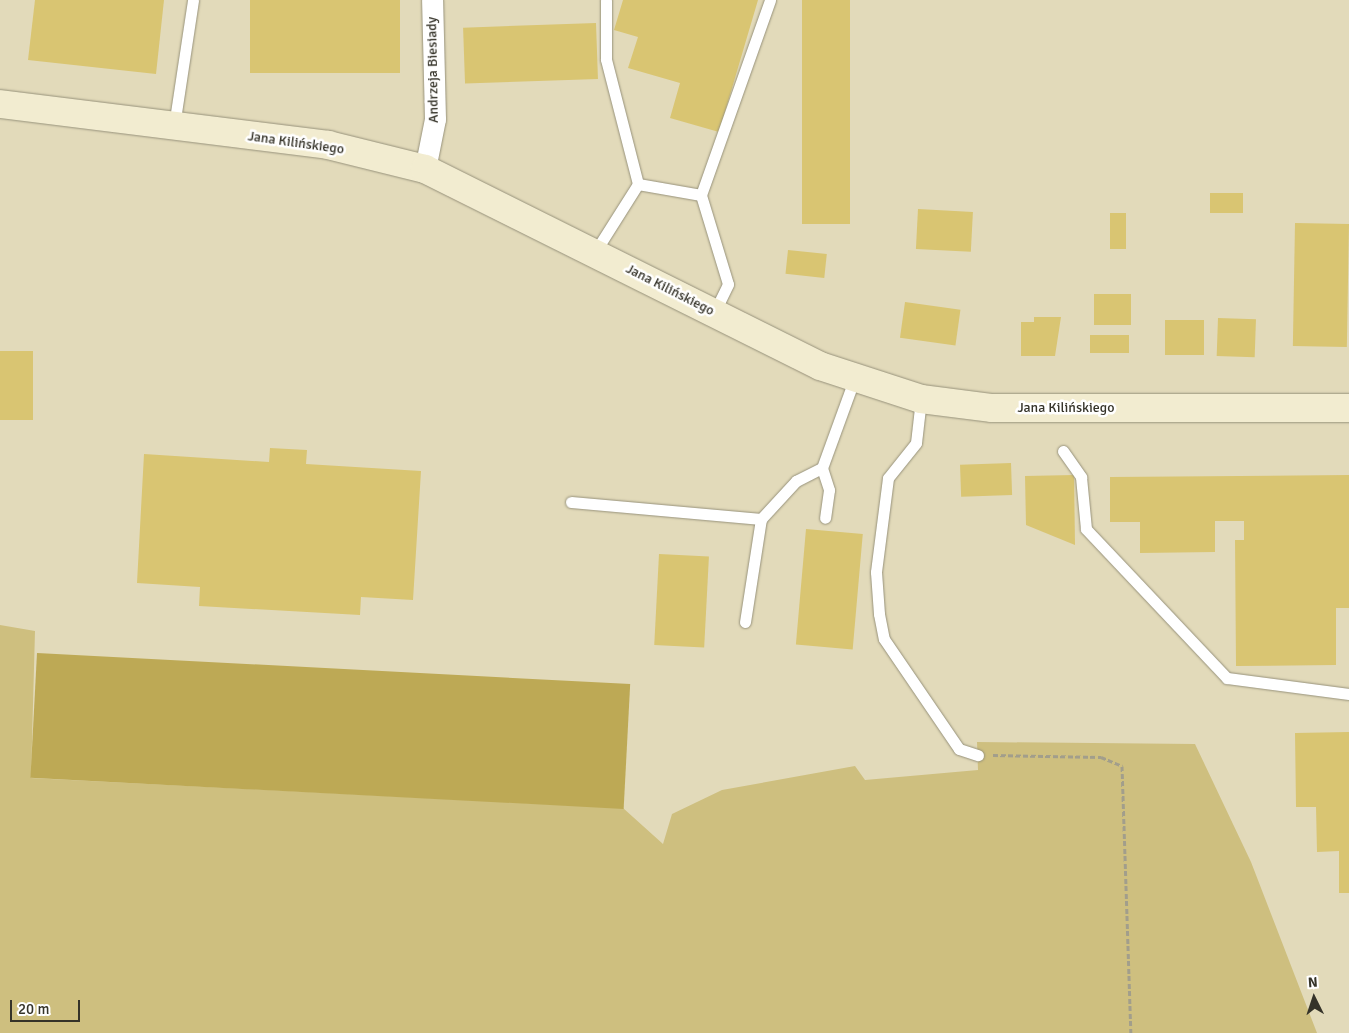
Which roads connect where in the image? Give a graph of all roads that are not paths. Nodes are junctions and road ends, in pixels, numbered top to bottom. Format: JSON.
{"nodes":[{"id":1,"x":193,"y":0,"type":"edge"},
{"id":2,"x":432,"y":0,"type":"edge"},
{"id":3,"x":606,"y":0,"type":"edge"},
{"id":4,"x":770,"y":0,"type":"edge"},
{"id":5,"x":0,"y":104,"type":"edge"},
{"id":6,"x":174,"y":128,"type":"junction"},
{"id":7,"x":425,"y":169,"type":"junction"},
{"id":8,"x":638,"y":184,"type":"junction"},
{"id":9,"x":701,"y":195,"type":"junction"},
{"id":10,"x":595,"y":252,"type":"junction"},
{"id":11,"x":714,"y":313,"type":"junction"},
{"id":12,"x":854,"y":380,"type":"junction"},
{"id":13,"x":922,"y":399,"type":"junction"},
{"id":14,"x":1349,"y":408,"type":"edge"},
{"id":15,"x":1063,"y":451,"type":"dead end"},
{"id":16,"x":822,"y":468,"type":"junction"},
{"id":17,"x":571,"y":502,"type":"dead end"},
{"id":18,"x":825,"y":518,"type":"dead end"},
{"id":19,"x":761,"y":519,"type":"junction"},
{"id":20,"x":745,"y":622,"type":"dead end"},
{"id":21,"x":1349,"y":694,"type":"edge"},
{"id":22,"x":978,"y":755,"type":"road end"}],
"edges":[{"from":1,"to":6,"type":"lane"},
{"from":2,"to":7,"type":"street","name":"Andrzeja Biesiady"},
{"from":3,"to":8,"type":"lane"},
{"from":4,"to":9,"type":"lane"},
{"from":5,"to":6,"type":"street","name":"Jana Kilińskiego"},
{"from":6,"to":7,"type":"street","name":"Jana Kilińskiego"},
{"from":7,"to":10,"type":"street","name":"Jana Kilińskiego"},
{"from":8,"to":9,"type":"lane"},
{"from":8,"to":10,"type":"lane"},
{"from":9,"to":11,"type":"lane"},
{"from":10,"to":11,"type":"street","name":"Jana Kilińskiego"},
{"from":11,"to":12,"type":"street","name":"Jana Kilińskiego"},
{"from":12,"to":13,"type":"street","name":"Jana Kilińskiego"},
{"from":12,"to":16,"type":"lane"},
{"from":13,"to":14,"type":"street","name":"Jana Kilińskiego"},
{"from":13,"to":22,"type":"lane"},
{"from":15,"to":21,"type":"lane"},
{"from":16,"to":18,"type":"lane"},
{"from":16,"to":19,"type":"lane"},
{"from":17,"to":19,"type":"lane"},
{"from":19,"to":20,"type":"lane"}]}
